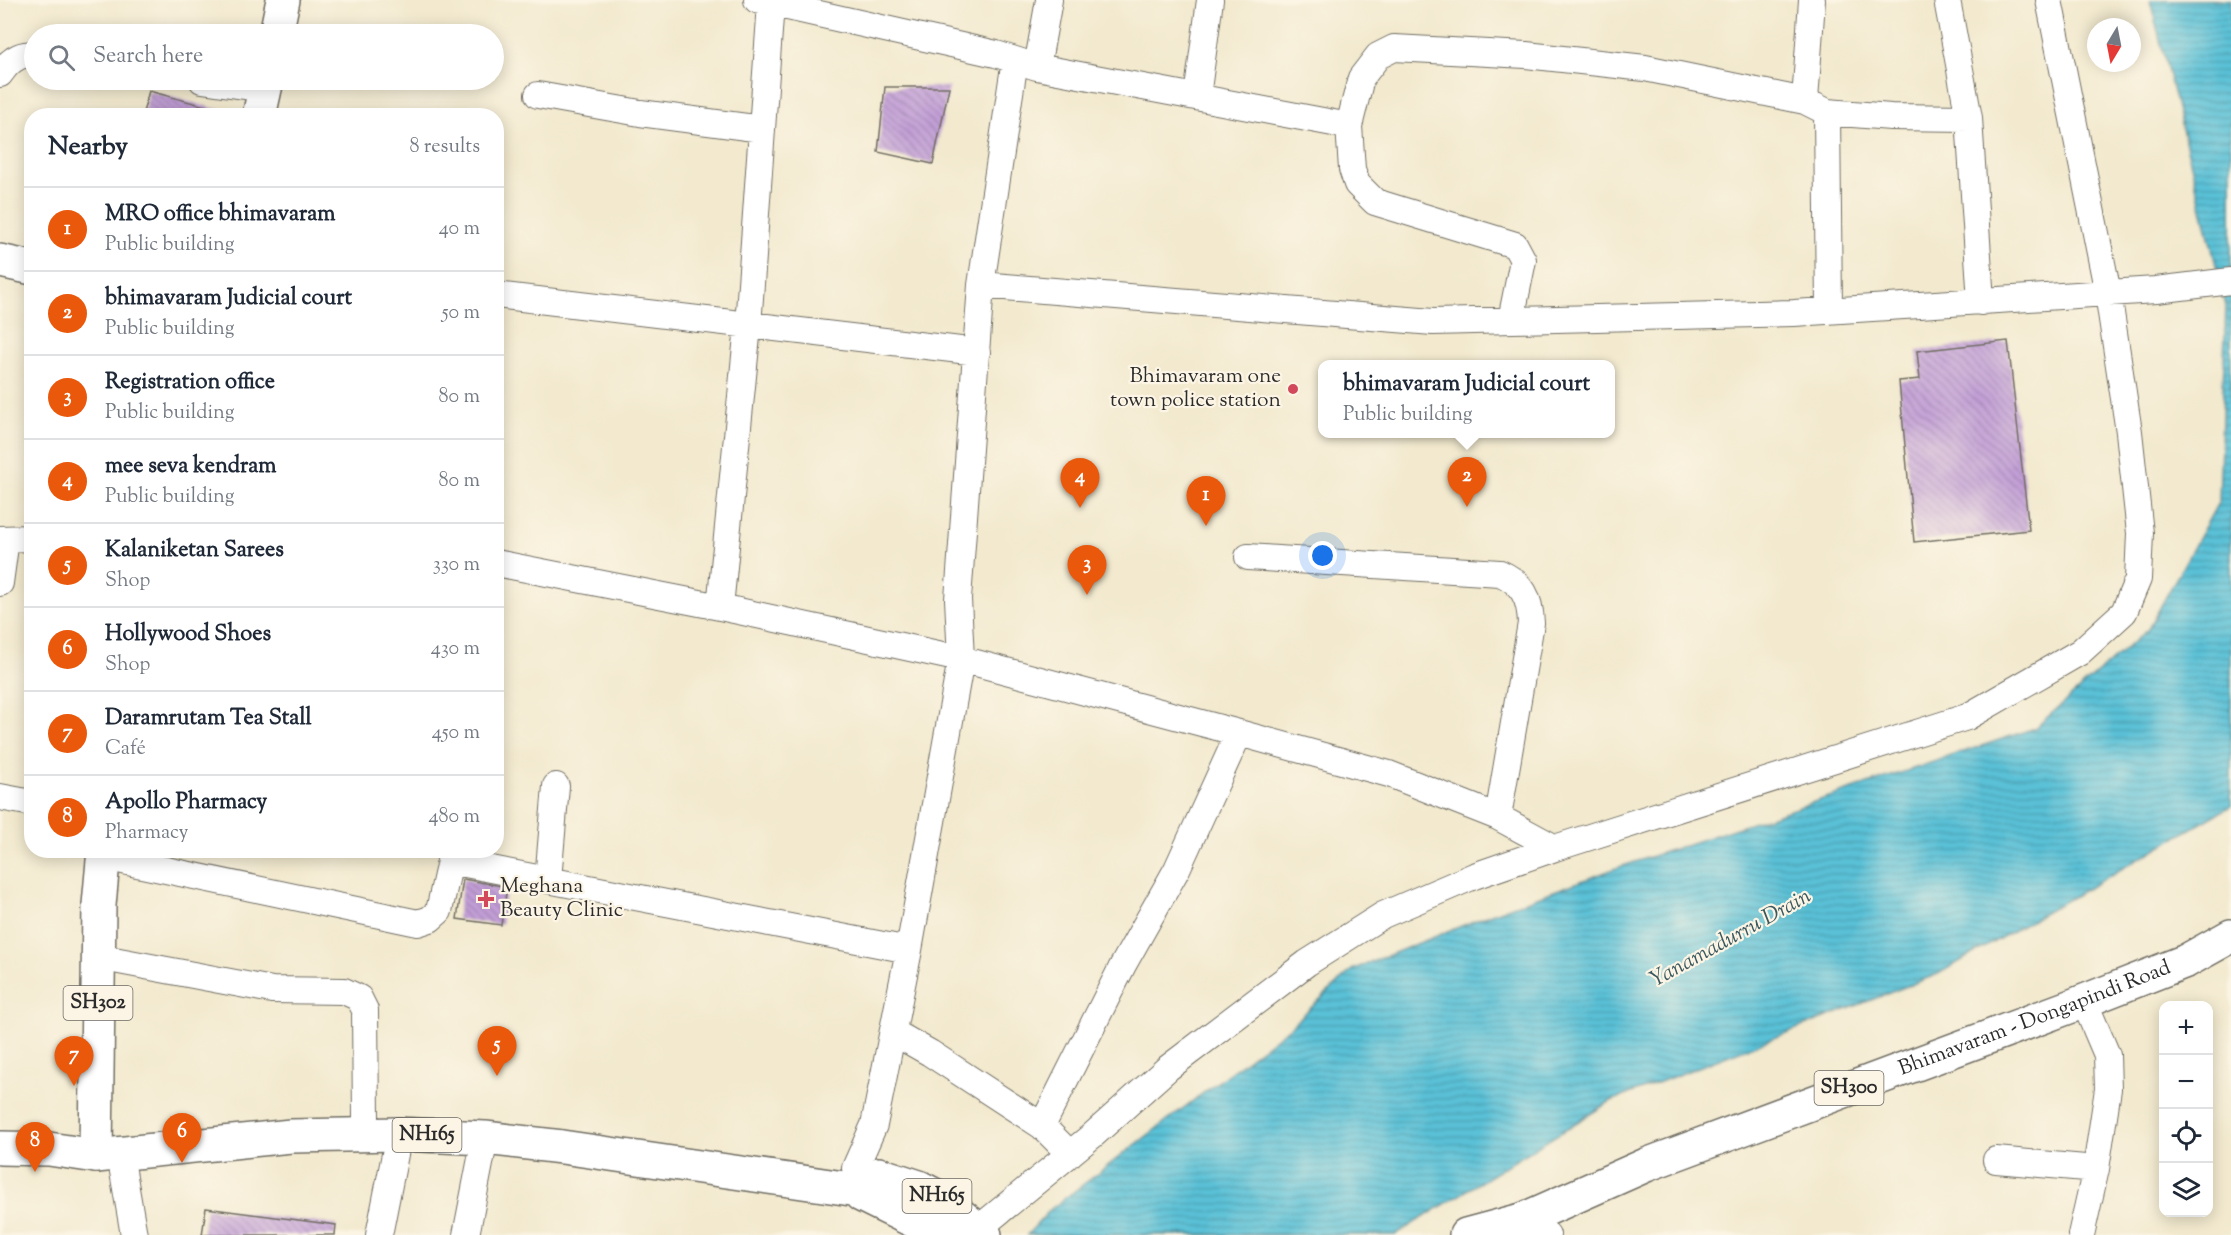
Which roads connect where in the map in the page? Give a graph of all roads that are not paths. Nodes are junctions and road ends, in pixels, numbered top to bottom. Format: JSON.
{"nodes":[{"id":1,"x":283,"y":0,"type":"edge"},
{"id":2,"x":1049,"y":0,"type":"edge"},
{"id":3,"x":1210,"y":0,"type":"edge"},
{"id":4,"x":1812,"y":0,"type":"edge"},
{"id":5,"x":1947,"y":0,"type":"edge"},
{"id":6,"x":2049,"y":0,"type":"edge"},
{"id":7,"x":764,"y":2,"type":"edge"},
{"id":8,"x":278,"y":24,"type":"edge"},
{"id":9,"x":24,"y":54,"type":"edge"},
{"id":10,"x":1026,"y":63,"type":"junction"},
{"id":11,"x":0,"y":74,"type":"edge"},
{"id":12,"x":243,"y":90,"type":"edge"},
{"id":13,"x":263,"y":95,"type":"edge"},
{"id":14,"x":538,"y":95,"type":"dead end"},
{"id":15,"x":1197,"y":97,"type":"junction"},
{"id":16,"x":1816,"y":106,"type":"junction"},
{"id":17,"x":1969,"y":118,"type":"junction"},
{"id":18,"x":1349,"y":126,"type":"junction"},
{"id":19,"x":762,"y":129,"type":"junction"},
{"id":20,"x":0,"y":261,"type":"edge"},
{"id":21,"x":24,"y":266,"type":"edge"},
{"id":22,"x":2231,"y":281,"type":"edge"},
{"id":23,"x":981,"y":285,"type":"junction"},
{"id":24,"x":2108,"y":293,"type":"junction"},
{"id":25,"x":504,"y":296,"type":"edge"},
{"id":26,"x":1982,"y":302,"type":"junction"},
{"id":27,"x":1829,"y":311,"type":"junction"},
{"id":28,"x":1511,"y":320,"type":"junction"},
{"id":29,"x":748,"y":326,"type":"junction"},
{"id":30,"x":977,"y":352,"type":"junction"},
{"id":31,"x":24,"y":538,"type":"edge"},
{"id":32,"x":3,"y":539,"type":"edge"},
{"id":33,"x":1248,"y":557,"type":"dead end"},
{"id":34,"x":504,"y":565,"type":"edge"},
{"id":35,"x":0,"y":583,"type":"edge"},
{"id":36,"x":720,"y":607,"type":"junction"},
{"id":37,"x":960,"y":659,"type":"junction"},
{"id":38,"x":1239,"y":733,"type":"junction"},
{"id":39,"x":556,"y":786,"type":"dead end"},
{"id":40,"x":0,"y":797,"type":"edge"},
{"id":41,"x":24,"y":802,"type":"edge"},
{"id":42,"x":1498,"y":818,"type":"junction"},
{"id":43,"x":1555,"y":848,"type":"junction"},
{"id":44,"x":104,"y":858,"type":"edge"},
{"id":45,"x":122,"y":858,"type":"edge"},
{"id":46,"x":450,"y":858,"type":"edge"},
{"id":47,"x":458,"y":858,"type":"edge"},
{"id":48,"x":548,"y":880,"type":"junction"},
{"id":49,"x":2231,"y":936,"type":"edge"},
{"id":50,"x":909,"y":950,"type":"junction"},
{"id":51,"x":98,"y":957,"type":"junction"},
{"id":52,"x":2084,"y":1001,"type":"junction"},
{"id":53,"x":892,"y":1032,"type":"junction"},
{"id":54,"x":366,"y":1120,"type":"junction"},
{"id":55,"x":1042,"y":1126,"type":"junction"},
{"id":56,"x":399,"y":1134,"type":"junction"},
{"id":57,"x":0,"y":1135,"type":"edge"},
{"id":58,"x":485,"y":1138,"type":"junction"},
{"id":59,"x":0,"y":1148,"type":"edge"},
{"id":60,"x":104,"y":1149,"type":"junction"},
{"id":61,"x":1070,"y":1154,"type":"junction"},
{"id":62,"x":1996,"y":1160,"type":"dead end"},
{"id":63,"x":2096,"y":1169,"type":"junction"},
{"id":64,"x":804,"y":1174,"type":"junction"},
{"id":65,"x":871,"y":1183,"type":"junction"},
{"id":66,"x":1534,"y":1227,"type":"edge"},
{"id":67,"x":981,"y":1232,"type":"edge"},
{"id":68,"x":134,"y":1235,"type":"edge"},
{"id":69,"x":379,"y":1235,"type":"edge"},
{"id":70,"x":466,"y":1235,"type":"edge"},
{"id":71,"x":942,"y":1235,"type":"edge"},
{"id":72,"x":1466,"y":1235,"type":"edge"},
{"id":73,"x":2081,"y":1235,"type":"edge"}],
"edges":[{"from":1,"to":8,"type":"main road"},
{"from":2,"to":10,"type":"street"},
{"from":3,"to":15,"type":"street"},
{"from":4,"to":16,"type":"street"},
{"from":5,"to":17,"type":"street"},
{"from":6,"to":24,"type":"street"},
{"from":7,"to":10,"type":"street"},
{"from":7,"to":19,"type":"street"},
{"from":9,"to":11,"type":"street"},
{"from":10,"to":15,"type":"street"},
{"from":10,"to":23,"type":"street"},
{"from":12,"to":13,"type":"street"},
{"from":14,"to":19,"type":"street"},
{"from":15,"to":18,"type":"street"},
{"from":16,"to":17,"type":"street"},
{"from":16,"to":18,"type":"street"},
{"from":16,"to":27,"type":"street"},
{"from":17,"to":26,"type":"street"},
{"from":18,"to":28,"type":"street"},
{"from":19,"to":29,"type":"street"},
{"from":20,"to":21,"type":"main road"},
{"from":22,"to":24,"type":"street"},
{"from":23,"to":28,"type":"street"},
{"from":23,"to":30,"type":"street"},
{"from":24,"to":26,"type":"street"},
{"from":24,"to":43,"type":"street"},
{"from":25,"to":29,"type":"street"},
{"from":26,"to":27,"type":"street"},
{"from":27,"to":28,"type":"street"},
{"from":29,"to":30,"type":"street"},
{"from":29,"to":36,"type":"street"},
{"from":30,"to":37,"type":"street"},
{"from":31,"to":32,"type":"street"},
{"from":32,"to":35,"type":"street"},
{"from":33,"to":42,"type":"street"},
{"from":34,"to":36,"type":"street"},
{"from":36,"to":37,"type":"street"},
{"from":37,"to":38,"type":"street"},
{"from":37,"to":50,"type":"street"},
{"from":38,"to":42,"type":"street"},
{"from":38,"to":55,"type":"street"},
{"from":39,"to":48,"type":"street"},
{"from":40,"to":41,"type":"street"},
{"from":42,"to":43,"type":"street"},
{"from":43,"to":61,"type":"street"},
{"from":44,"to":51,"type":"main road","number":"SH302"},
{"from":45,"to":46,"type":"street"},
{"from":47,"to":48,"type":"street"},
{"from":48,"to":50,"type":"street"},
{"from":49,"to":52,"type":"main road","name":"Bhimavaram - Dongapindi Road","number":"SH300"},
{"from":50,"to":53,"type":"street"},
{"from":51,"to":54,"type":"street"},
{"from":51,"to":60,"type":"main road","number":"SH302"},
{"from":52,"to":63,"type":"street"},
{"from":52,"to":66,"type":"main road","name":"Bhimavaram - Dongapindi Road","number":"SH300"},
{"from":53,"to":55,"type":"street"},
{"from":53,"to":65,"type":"street"},
{"from":54,"to":60,"type":"main road","number":"NH165"},
{"from":54,"to":64,"type":"main road","number":"NH165"},
{"from":55,"to":61,"type":"street"},
{"from":56,"to":58,"type":"main road","number":"NH165"},
{"from":56,"to":60,"type":"main road","number":"NH165"},
{"from":56,"to":69,"type":"street"},
{"from":57,"to":60,"type":"main road","number":"NH165"},
{"from":58,"to":64,"type":"main road","number":"NH165"},
{"from":58,"to":70,"type":"street"},
{"from":59,"to":60,"type":"main road","number":"NH165"},
{"from":60,"to":68,"type":"street"},
{"from":61,"to":67,"type":"street"},
{"from":62,"to":63,"type":"street"},
{"from":63,"to":73,"type":"street"},
{"from":64,"to":65,"type":"main road","number":"NH165"},
{"from":65,"to":67,"type":"main road","number":"NH165"},
{"from":65,"to":71,"type":"main road","number":"NH165"},
{"from":66,"to":72,"type":"main road","name":"Bhimavaram - Dongapindi Road","number":"SH300"}]}
